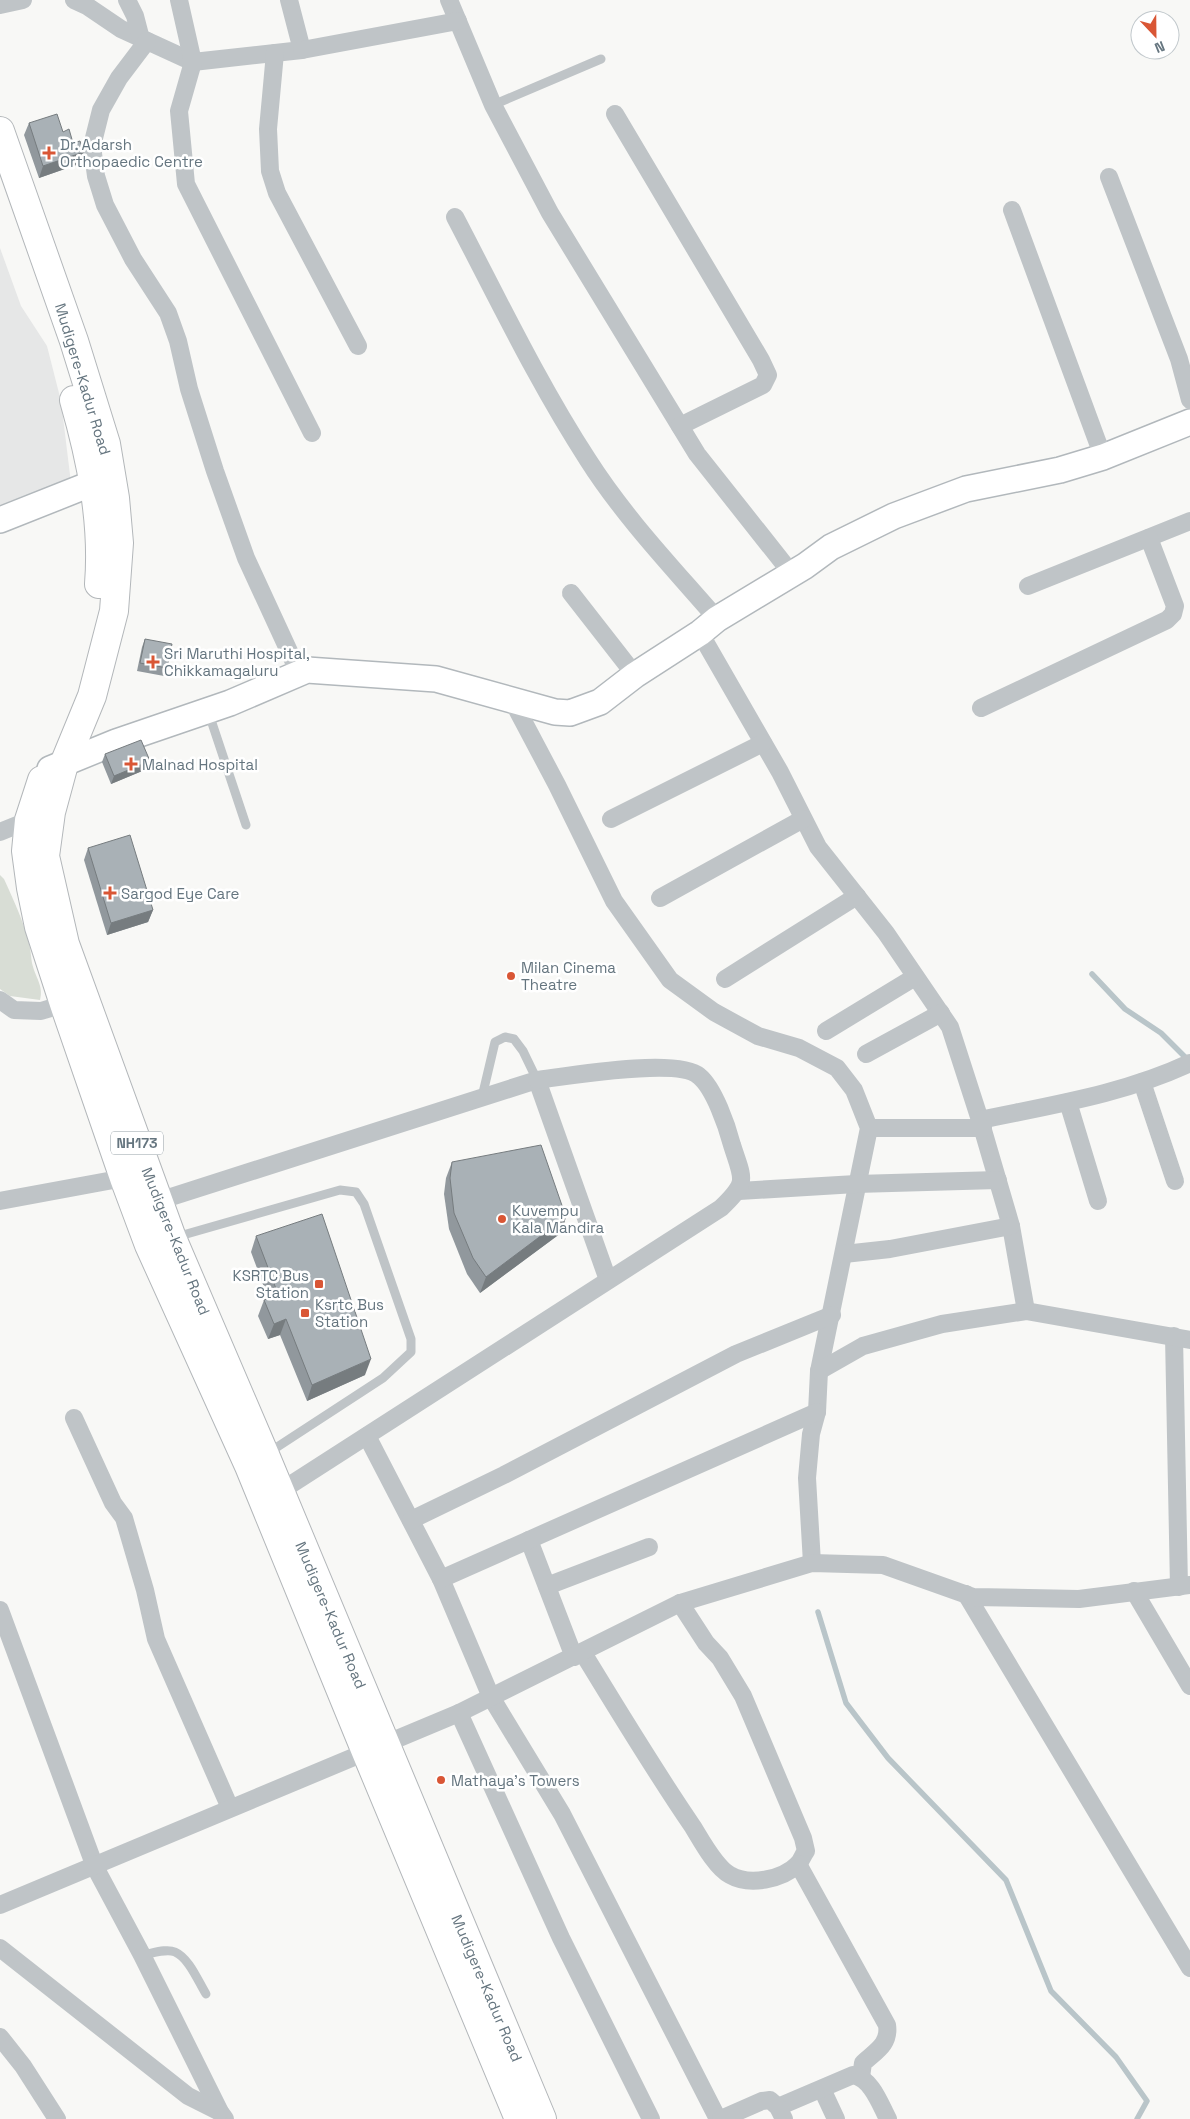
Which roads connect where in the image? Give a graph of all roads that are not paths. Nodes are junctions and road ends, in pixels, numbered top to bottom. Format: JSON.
{"nodes":[{"id":1,"x":23,"y":0,"type":"edge"},
{"id":2,"x":74,"y":0,"type":"edge"},
{"id":3,"x":128,"y":0,"type":"edge"},
{"id":4,"x":179,"y":0,"type":"edge"},
{"id":5,"x":290,"y":0,"type":"edge"},
{"id":6,"x":449,"y":0,"type":"edge"},
{"id":7,"x":0,"y":5,"type":"edge"},
{"id":8,"x":458,"y":21,"type":"junction"},
{"id":9,"x":136,"y":36,"type":"junction"},
{"id":10,"x":302,"y":50,"type":"junction"},
{"id":11,"x":275,"y":54,"type":"junction"},
{"id":12,"x":602,"y":59,"type":"dead end"},
{"id":13,"x":193,"y":62,"type":"junction"},
{"id":14,"x":493,"y":104,"type":"junction"},
{"id":15,"x":615,"y":114,"type":"dead end"},
{"id":16,"x":0,"y":131,"type":"edge"},
{"id":17,"x":1109,"y":177,"type":"dead end"},
{"id":18,"x":0,"y":188,"type":"edge"},
{"id":19,"x":1012,"y":210,"type":"dead end"},
{"id":20,"x":455,"y":217,"type":"dead end"},
{"id":21,"x":358,"y":346,"type":"dead end"},
{"id":22,"x":1184,"y":357,"type":"edge"},
{"id":23,"x":1190,"y":400,"type":"edge"},
{"id":24,"x":1190,"y":422,"type":"edge"},
{"id":25,"x":680,"y":426,"type":"junction"},
{"id":26,"x":312,"y":433,"type":"dead end"},
{"id":27,"x":1103,"y":457,"type":"junction"},
{"id":28,"x":93,"y":483,"type":"junction"},
{"id":29,"x":0,"y":520,"type":"edge"},
{"id":30,"x":1190,"y":521,"type":"edge"},
{"id":31,"x":1149,"y":538,"type":"junction"},
{"id":32,"x":792,"y":574,"type":"junction"},
{"id":33,"x":1028,"y":586,"type":"dead end"},
{"id":34,"x":571,"y":593,"type":"dead end"},
{"id":35,"x":709,"y":626,"type":"junction"},
{"id":36,"x":299,"y":673,"type":"junction"},
{"id":37,"x":635,"y":675,"type":"junction"},
{"id":38,"x":512,"y":700,"type":"junction"},
{"id":39,"x":981,"y":708,"type":"dead end"},
{"id":40,"x":208,"y":711,"type":"junction"},
{"id":41,"x":763,"y":743,"type":"junction"},
{"id":42,"x":54,"y":768,"type":"junction"},
{"id":43,"x":40,"y":816,"type":"junction"},
{"id":44,"x":610,"y":819,"type":"dead end"},
{"id":45,"x":804,"y":819,"type":"junction"},
{"id":46,"x":246,"y":825,"type":"dead end"},
{"id":47,"x":0,"y":832,"type":"edge"},
{"id":48,"x":857,"y":896,"type":"junction"},
{"id":49,"x":660,"y":898,"type":"dead end"},
{"id":50,"x":916,"y":976,"type":"junction"},
{"id":51,"x":725,"y":979,"type":"dead end"},
{"id":52,"x":0,"y":1000,"type":"edge"},
{"id":53,"x":64,"y":1004,"type":"junction"},
{"id":54,"x":941,"y":1014,"type":"junction"},
{"id":55,"x":826,"y":1031,"type":"dead end"},
{"id":56,"x":866,"y":1054,"type":"dead end"},
{"id":57,"x":1185,"y":1065,"type":"edge"},
{"id":58,"x":537,"y":1080,"type":"junction"},
{"id":59,"x":1142,"y":1082,"type":"junction"},
{"id":60,"x":482,"y":1097,"type":"junction"},
{"id":61,"x":1068,"y":1102,"type":"junction"},
{"id":62,"x":981,"y":1124,"type":"junction"},
{"id":63,"x":869,"y":1128,"type":"junction"},
{"id":64,"x":124,"y":1178,"type":"junction"},
{"id":65,"x":998,"y":1180,"type":"junction"},
{"id":66,"x":1175,"y":1181,"type":"dead end"},
{"id":67,"x":856,"y":1184,"type":"junction"},
{"id":68,"x":739,"y":1191,"type":"junction"},
{"id":69,"x":0,"y":1201,"type":"edge"},
{"id":70,"x":1098,"y":1201,"type":"dead end"},
{"id":71,"x":147,"y":1205,"type":"junction"},
{"id":72,"x":1011,"y":1226,"type":"junction"},
{"id":73,"x":160,"y":1242,"type":"junction"},
{"id":74,"x":844,"y":1254,"type":"junction"},
{"id":75,"x":608,"y":1280,"type":"junction"},
{"id":76,"x":1026,"y":1311,"type":"junction"},
{"id":77,"x":832,"y":1315,"type":"junction"},
{"id":78,"x":1182,"y":1338,"type":"edge"},
{"id":79,"x":819,"y":1371,"type":"junction"},
{"id":80,"x":817,"y":1412,"type":"junction"},
{"id":81,"x":74,"y":1418,"type":"dead end"},
{"id":82,"x":367,"y":1436,"type":"junction"},
{"id":83,"x":257,"y":1460,"type":"junction"},
{"id":84,"x":272,"y":1497,"type":"junction"},
{"id":85,"x":411,"y":1520,"type":"junction"},
{"id":86,"x":529,"y":1540,"type":"junction"},
{"id":87,"x":649,"y":1547,"type":"dead end"},
{"id":88,"x":812,"y":1562,"type":"junction"},
{"id":89,"x":442,"y":1579,"type":"junction"},
{"id":90,"x":547,"y":1586,"type":"junction"},
{"id":91,"x":1184,"y":1586,"type":"edge"},
{"id":92,"x":1134,"y":1592,"type":"junction"},
{"id":93,"x":966,"y":1594,"type":"junction"},
{"id":94,"x":680,"y":1603,"type":"junction"},
{"id":95,"x":0,"y":1610,"type":"edge"},
{"id":96,"x":579,"y":1655,"type":"junction"},
{"id":97,"x":1190,"y":1686,"type":"edge"},
{"id":98,"x":491,"y":1697,"type":"junction"},
{"id":99,"x":459,"y":1712,"type":"junction"},
{"id":100,"x":375,"y":1748,"type":"junction"},
{"id":101,"x":230,"y":1808,"type":"junction"},
{"id":102,"x":798,"y":1864,"type":"junction"},
{"id":103,"x":95,"y":1867,"type":"junction"},
{"id":104,"x":0,"y":1906,"type":"edge"},
{"id":105,"x":0,"y":1948,"type":"edge"},
{"id":106,"x":142,"y":1955,"type":"junction"},
{"id":107,"x":1190,"y":1968,"type":"edge"},
{"id":108,"x":206,"y":1994,"type":"dead end"},
{"id":109,"x":0,"y":2037,"type":"edge"},
{"id":110,"x":861,"y":2077,"type":"junction"},
{"id":111,"x":822,"y":2088,"type":"junction"},
{"id":112,"x":781,"y":2113,"type":"edge"},
{"id":113,"x":222,"y":2116,"type":"edge"},
{"id":114,"x":57,"y":2119,"type":"edge"},
{"id":115,"x":519,"y":2119,"type":"edge"},
{"id":116,"x":542,"y":2119,"type":"edge"},
{"id":117,"x":651,"y":2119,"type":"edge"},
{"id":118,"x":719,"y":2119,"type":"edge"},
{"id":119,"x":836,"y":2119,"type":"edge"},
{"id":120,"x":888,"y":2119,"type":"edge"}],
"edges":[{"from":1,"to":7,"type":"street"},
{"from":2,"to":9,"type":"street"},
{"from":3,"to":9,"type":"street"},
{"from":4,"to":13,"type":"street"},
{"from":5,"to":10,"type":"street"},
{"from":6,"to":8,"type":"street"},
{"from":8,"to":10,"type":"street"},
{"from":8,"to":14,"type":"street"},
{"from":9,"to":13,"type":"street"},
{"from":9,"to":36,"type":"street"},
{"from":10,"to":11,"type":"street"},
{"from":11,"to":13,"type":"street"},
{"from":11,"to":21,"type":"street"},
{"from":12,"to":14,"type":"lane"},
{"from":13,"to":26,"type":"street"},
{"from":14,"to":25,"type":"street"},
{"from":15,"to":25,"type":"street"},
{"from":16,"to":42,"type":"highway","name":"Mudigere-Kadur Road","number":"NH173"},
{"from":17,"to":22,"type":"street"},
{"from":18,"to":28,"type":"highway","name":"Mudigere-Kadur Road","number":"NH173"},
{"from":19,"to":27,"type":"street"},
{"from":20,"to":35,"type":"street"},
{"from":22,"to":23,"type":"street"},
{"from":24,"to":27,"type":"street"},
{"from":25,"to":32,"type":"street"},
{"from":27,"to":32,"type":"street"},
{"from":28,"to":29,"type":"street"},
{"from":28,"to":42,"type":"highway","name":"Mudigere-Kadur Road","number":"NH173"},
{"from":30,"to":31,"type":"street"},
{"from":31,"to":33,"type":"street"},
{"from":31,"to":39,"type":"street"},
{"from":32,"to":35,"type":"street"},
{"from":34,"to":37,"type":"street"},
{"from":35,"to":37,"type":"street"},
{"from":35,"to":41,"type":"street"},
{"from":36,"to":38,"type":"street"},
{"from":36,"to":40,"type":"street"},
{"from":37,"to":38,"type":"street"},
{"from":38,"to":63,"type":"street"},
{"from":40,"to":42,"type":"street"},
{"from":40,"to":46,"type":"lane"},
{"from":41,"to":44,"type":"street"},
{"from":41,"to":45,"type":"street"},
{"from":42,"to":43,"type":"highway","name":"Mudigere-Kadur Road","number":"NH173"},
{"from":43,"to":47,"type":"street"},
{"from":43,"to":53,"type":"highway","name":"Mudigere-Kadur Road","number":"NH173"},
{"from":43,"to":71,"type":"highway","name":"Mudigere-Kadur Road","number":"NH173"},
{"from":45,"to":48,"type":"street"},
{"from":45,"to":49,"type":"street"},
{"from":48,"to":50,"type":"street"},
{"from":48,"to":51,"type":"street"},
{"from":50,"to":54,"type":"street"},
{"from":50,"to":55,"type":"street"},
{"from":52,"to":53,"type":"street"},
{"from":53,"to":64,"type":"highway","name":"Mudigere-Kadur Road","number":"NH173"},
{"from":54,"to":56,"type":"street"},
{"from":54,"to":62,"type":"street"},
{"from":57,"to":59,"type":"street"},
{"from":58,"to":60,"type":"street"},
{"from":58,"to":60,"type":"lane"},
{"from":58,"to":68,"type":"street"},
{"from":58,"to":75,"type":"street"},
{"from":59,"to":61,"type":"street"},
{"from":59,"to":66,"type":"street"},
{"from":60,"to":71,"type":"street"},
{"from":61,"to":62,"type":"street"},
{"from":61,"to":70,"type":"street"},
{"from":62,"to":63,"type":"street"},
{"from":62,"to":65,"type":"street"},
{"from":63,"to":67,"type":"street"},
{"from":64,"to":69,"type":"street"},
{"from":64,"to":71,"type":"highway","name":"Mudigere-Kadur Road","number":"NH173"},
{"from":65,"to":67,"type":"street"},
{"from":65,"to":72,"type":"street"},
{"from":67,"to":68,"type":"street"},
{"from":67,"to":74,"type":"street"},
{"from":68,"to":75,"type":"street"},
{"from":71,"to":73,"type":"highway","name":"Mudigere-Kadur Road","number":"NH173"},
{"from":72,"to":74,"type":"street"},
{"from":72,"to":76,"type":"street"},
{"from":73,"to":83,"type":"highway","name":"Mudigere-Kadur Road","number":"NH173"},
{"from":73,"to":83,"type":"lane"},
{"from":74,"to":77,"type":"street"},
{"from":75,"to":82,"type":"street"},
{"from":76,"to":78,"type":"street"},
{"from":76,"to":79,"type":"street"},
{"from":77,"to":79,"type":"street"},
{"from":77,"to":85,"type":"street"},
{"from":78,"to":91,"type":"street"},
{"from":79,"to":80,"type":"street"},
{"from":80,"to":86,"type":"street"},
{"from":80,"to":88,"type":"street"},
{"from":81,"to":101,"type":"street"},
{"from":82,"to":84,"type":"street"},
{"from":82,"to":85,"type":"street"},
{"from":83,"to":84,"type":"highway","name":"Mudigere-Kadur Road","number":"NH173"},
{"from":84,"to":100,"type":"highway","name":"Mudigere-Kadur Road","number":"NH173"},
{"from":85,"to":89,"type":"street"},
{"from":86,"to":89,"type":"street"},
{"from":86,"to":90,"type":"street"},
{"from":87,"to":90,"type":"street"},
{"from":88,"to":93,"type":"street"},
{"from":88,"to":94,"type":"street"},
{"from":89,"to":98,"type":"street"},
{"from":90,"to":96,"type":"street"},
{"from":91,"to":92,"type":"street"},
{"from":92,"to":93,"type":"street"},
{"from":92,"to":97,"type":"street"},
{"from":93,"to":107,"type":"street"},
{"from":94,"to":96,"type":"street"},
{"from":94,"to":102,"type":"street"},
{"from":95,"to":103,"type":"street"},
{"from":96,"to":98,"type":"street"},
{"from":96,"to":102,"type":"street"},
{"from":98,"to":99,"type":"street"},
{"from":98,"to":118,"type":"street"},
{"from":99,"to":100,"type":"street"},
{"from":99,"to":117,"type":"street"},
{"from":100,"to":101,"type":"street"},
{"from":100,"to":115,"type":"highway","name":"Mudigere-Kadur Road","number":"NH173"},
{"from":100,"to":116,"type":"highway","name":"Mudigere-Kadur Road","number":"NH173"},
{"from":101,"to":103,"type":"street"},
{"from":102,"to":110,"type":"street"},
{"from":103,"to":104,"type":"street"},
{"from":103,"to":106,"type":"street"},
{"from":105,"to":113,"type":"street"},
{"from":106,"to":108,"type":"lane"},
{"from":106,"to":113,"type":"street"},
{"from":109,"to":114,"type":"street"},
{"from":110,"to":111,"type":"street"},
{"from":110,"to":120,"type":"street"},
{"from":111,"to":112,"type":"street"},
{"from":111,"to":119,"type":"street"},
{"from":112,"to":118,"type":"street"}]}
